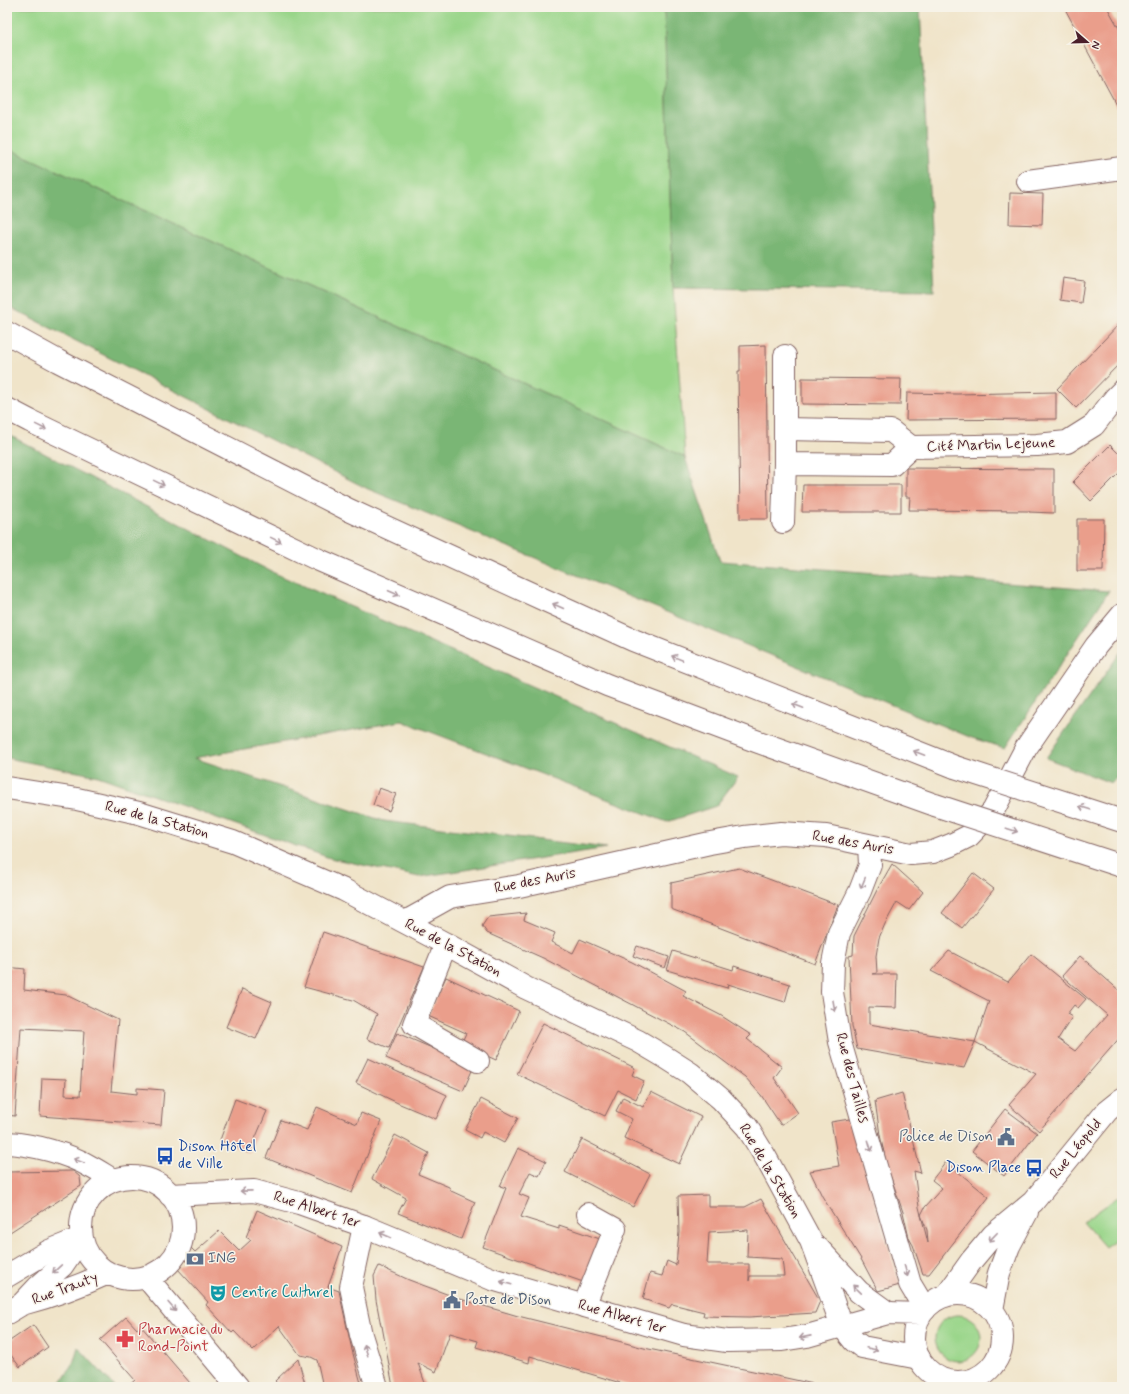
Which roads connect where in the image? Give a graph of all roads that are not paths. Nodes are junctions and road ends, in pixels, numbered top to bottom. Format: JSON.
{"nodes":[{"id":1,"x":1122,"y":168,"type":"edge"},
{"id":2,"x":1028,"y":181,"type":"dead end"},
{"id":3,"x":7,"y":333,"type":"edge"},
{"id":4,"x":785,"y":356,"type":"dead end"},
{"id":5,"x":1122,"y":391,"type":"edge"},
{"id":6,"x":7,"y":408,"type":"edge"},
{"id":7,"x":785,"y":429,"type":"junction"},
{"id":8,"x":911,"y":447,"type":"junction"},
{"id":9,"x":785,"y":464,"type":"junction"},
{"id":10,"x":783,"y":522,"type":"dead end"},
{"id":11,"x":1122,"y":615,"type":"edge"},
{"id":12,"x":7,"y":788,"type":"edge"},
{"id":13,"x":1122,"y":821,"type":"edge"},
{"id":14,"x":869,"y":845,"type":"junction"},
{"id":15,"x":1122,"y":866,"type":"edge"},
{"id":16,"x":405,"y":922,"type":"junction"},
{"id":17,"x":446,"y":944,"type":"junction"},
{"id":18,"x":478,"y":1062,"type":"dead end"},
{"id":19,"x":1122,"y":1099,"type":"edge"},
{"id":20,"x":7,"y":1143,"type":"edge"},
{"id":21,"x":113,"y":1180,"type":"junction"},
{"id":22,"x":170,"y":1195,"type":"junction"},
{"id":23,"x":1033,"y":1202,"type":"junction"},
{"id":24,"x":588,"y":1214,"type":"dead end"},
{"id":25,"x":364,"y":1226,"type":"junction"},
{"id":26,"x":81,"y":1238,"type":"junction"},
{"id":27,"x":812,"y":1241,"type":"junction"},
{"id":28,"x":108,"y":1273,"type":"junction"},
{"id":29,"x":7,"y":1276,"type":"edge"},
{"id":30,"x":147,"y":1278,"type":"junction"},
{"id":31,"x":947,"y":1295,"type":"junction"},
{"id":32,"x":584,"y":1306,"type":"junction"},
{"id":33,"x":14,"y":1308,"type":"edge"},
{"id":34,"x":992,"y":1310,"type":"junction"},
{"id":35,"x":923,"y":1312,"type":"junction"},
{"id":36,"x":888,"y":1313,"type":"junction"},
{"id":37,"x":842,"y":1326,"type":"junction"},
{"id":38,"x":919,"y":1358,"type":"junction"},
{"id":39,"x":970,"y":1383,"type":"edge"},
{"id":40,"x":238,"y":1387,"type":"edge"},
{"id":41,"x":377,"y":1387,"type":"edge"}],
"edges":[{"from":1,"to":2,"type":"main road"},
{"from":13,"to":3,"type":"main road","one_way":true,"bridge":true},
{"from":4,"to":7,"type":"main road"},
{"from":5,"to":8,"type":"main road","name":"Cité Martin Lejeune"},
{"from":6,"to":15,"type":"main road","one_way":true,"bridge":true},
{"from":7,"to":8,"type":"main road","name":"Cité Martin Lejeune"},
{"from":7,"to":9,"type":"main road"},
{"from":8,"to":9,"type":"main road","name":"Cité Martin Lejeune"},
{"from":9,"to":10,"type":"main road"},
{"from":11,"to":14,"type":"main road","name":"Rue des Auris"},
{"from":12,"to":16,"type":"main road","name":"Rue de la Station"},
{"from":14,"to":16,"type":"main road","name":"Rue des Auris"},
{"from":14,"to":35,"type":"main road","name":"Rue des Tailles","one_way":true},
{"from":16,"to":17,"type":"main road","name":"Rue de la Station"},
{"from":17,"to":18,"type":"main road"},
{"from":17,"to":27,"type":"main road","name":"Rue de la Station"},
{"from":19,"to":23,"type":"main road","name":"Rue Léopold"},
{"from":21,"to":20,"type":"main road","one_way":true},
{"from":21,"to":22,"type":"main road","name":"Rue Trauty"},
{"from":21,"to":26,"type":"main road","name":"Rue Trauty"},
{"from":25,"to":22,"type":"main road","name":"Rue Albert 1er","one_way":true},
{"from":22,"to":30,"type":"main road","name":"Rue Trauty"},
{"from":23,"to":31,"type":"main road","name":"Rue Léopold","one_way":true},
{"from":23,"to":34,"type":"main road","name":"Rue Léopold"},
{"from":24,"to":32,"type":"main road"},
{"from":32,"to":25,"type":"main road","name":"Rue Albert 1er","one_way":true},
{"from":41,"to":25,"type":"main road","one_way":true},
{"from":26,"to":28,"type":"main road","name":"Rue Trauty"},
{"from":26,"to":29,"type":"main road"},
{"from":26,"to":33,"type":"main road","name":"Rue Trauty","one_way":true},
{"from":36,"to":27,"type":"main road","name":"Rue de la Station","one_way":true},
{"from":27,"to":37,"type":"main road","name":"Rue de la Station"},
{"from":28,"to":30,"type":"main road","name":"Rue Trauty"},
{"from":28,"to":33,"type":"main road","name":"Rue Trauty"},
{"from":30,"to":40,"type":"main road","one_way":true},
{"from":31,"to":34,"type":"main road"},
{"from":31,"to":35,"type":"main road"},
{"from":37,"to":32,"type":"main road","name":"Rue Albert 1er","one_way":true},
{"from":34,"to":39,"type":"main road"},
{"from":35,"to":36,"type":"main road","name":"Rue Albert 1er"},
{"from":35,"to":38,"type":"main road"},
{"from":36,"to":37,"type":"main road","name":"Rue Albert 1er"},
{"from":37,"to":38,"type":"main road","name":"Rue de la Station","one_way":true},
{"from":38,"to":39,"type":"main road"}]}
